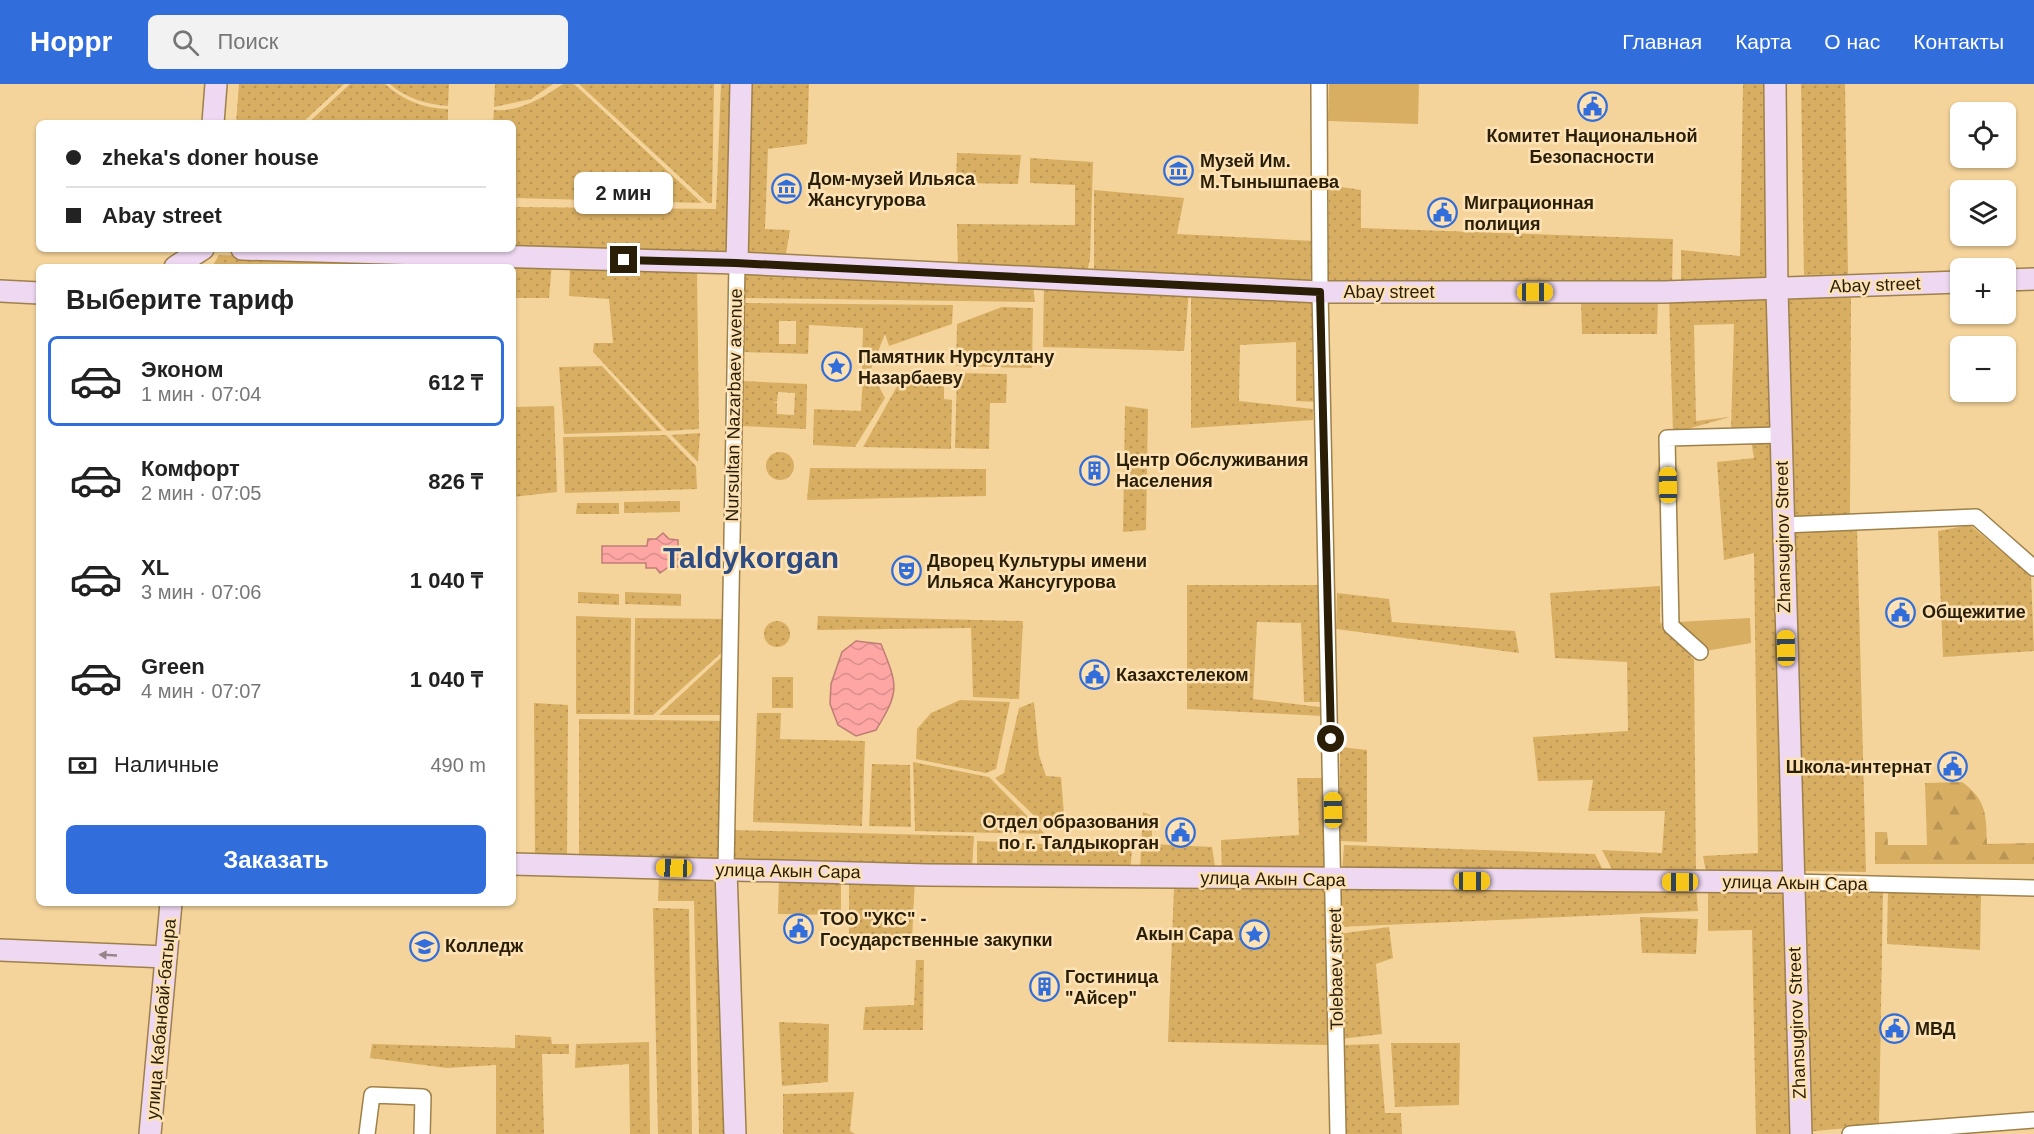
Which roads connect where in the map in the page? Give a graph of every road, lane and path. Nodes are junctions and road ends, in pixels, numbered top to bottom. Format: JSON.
{"nodes":[{"id":1,"x":216,"y":84,"type":"edge"},
{"id":2,"x":741,"y":84,"type":"edge"},
{"id":3,"x":1320,"y":84,"type":"edge"},
{"id":4,"x":1775,"y":84,"type":"edge"},
{"id":5,"x":213,"y":120,"type":"edge"},
{"id":6,"x":198,"y":252,"type":"edge"},
{"id":7,"x":348,"y":252,"type":"edge"},
{"id":8,"x":736,"y":263,"type":"junction"},
{"id":9,"x":180,"y":264,"type":"edge"},
{"id":10,"x":2034,"y":279,"type":"edge"},
{"id":11,"x":2016,"y":280,"type":"edge"},
{"id":12,"x":1950,"y":282,"type":"edge"},
{"id":13,"x":1777,"y":288,"type":"junction"},
{"id":14,"x":0,"y":291,"type":"edge"},
{"id":15,"x":1320,"y":292,"type":"junction"},
{"id":16,"x":36,"y":293,"type":"edge"},
{"id":17,"x":1781,"y":435,"type":"junction"},
{"id":18,"x":1783,"y":525,"type":"junction"},
{"id":19,"x":2034,"y":568,"type":"edge"},
{"id":20,"x":1700,"y":652,"type":"dead end"},
{"id":21,"x":516,"y":864,"type":"edge"},
{"id":22,"x":726,"y":870,"type":"junction"},
{"id":23,"x":1334,"y":880,"type":"junction"},
{"id":24,"x":1792,"y":882,"type":"junction"},
{"id":25,"x":2034,"y":888,"type":"edge"},
{"id":26,"x":171,"y":906,"type":"edge"},
{"id":27,"x":0,"y":950,"type":"edge"},
{"id":28,"x":166,"y":957,"type":"junction"},
{"id":29,"x":2034,"y":1120,"type":"edge"},
{"id":30,"x":150,"y":1134,"type":"edge"},
{"id":31,"x":367,"y":1134,"type":"edge"},
{"id":32,"x":422,"y":1134,"type":"edge"},
{"id":33,"x":735,"y":1134,"type":"edge"},
{"id":34,"x":1338,"y":1134,"type":"edge"},
{"id":35,"x":1801,"y":1134,"type":"edge"},
{"id":36,"x":1850,"y":1134,"type":"edge"}],
"edges":[{"from":1,"to":5,"type":"main road"},
{"from":2,"to":8,"type":"main road","name":"Nursultan Nazarbaev avenue"},
{"from":3,"to":15,"type":"street","name":"Tolebaev street"},
{"from":4,"to":13,"type":"main road","name":"Zhansugirov Street"},
{"from":6,"to":9,"type":"main road"},
{"from":7,"to":8,"type":"main road","name":"Abay street"},
{"from":8,"to":15,"type":"main road","name":"Abay street"},
{"from":8,"to":22,"type":"street","name":"Nursultan Nazarbaev avenue"},
{"from":10,"to":11,"type":"main road"},
{"from":12,"to":13,"type":"main road","name":"Abay street"},
{"from":13,"to":15,"type":"main road","name":"Abay street"},
{"from":13,"to":17,"type":"main road","name":"Zhansugirov Street"},
{"from":14,"to":16,"type":"main road"},
{"from":15,"to":23,"type":"street","name":"Tolebaev street"},
{"from":17,"to":18,"type":"main road","name":"Zhansugirov Street"},
{"from":17,"to":20,"type":"street"},
{"from":18,"to":19,"type":"street"},
{"from":18,"to":24,"type":"main road","name":"Zhansugirov Street"},
{"from":21,"to":22,"type":"main road","name":"улица Акын Сара"},
{"from":22,"to":23,"type":"main road","name":"улица Акын Сара"},
{"from":22,"to":33,"type":"main road"},
{"from":23,"to":24,"type":"main road","name":"улица Акын Сара"},
{"from":23,"to":34,"type":"street","name":"Tolebaev street"},
{"from":24,"to":25,"type":"street","name":"улица Акын Сара"},
{"from":24,"to":35,"type":"main road","name":"Zhansugirov Street"},
{"from":26,"to":28,"type":"main road","name":"улица Кабанбай-батыра"},
{"from":28,"to":27,"type":"main road","one_way":true},
{"from":28,"to":30,"type":"main road","name":"улица Кабанбай-батыра"},
{"from":29,"to":36,"type":"street"},
{"from":31,"to":32,"type":"street"}]}
